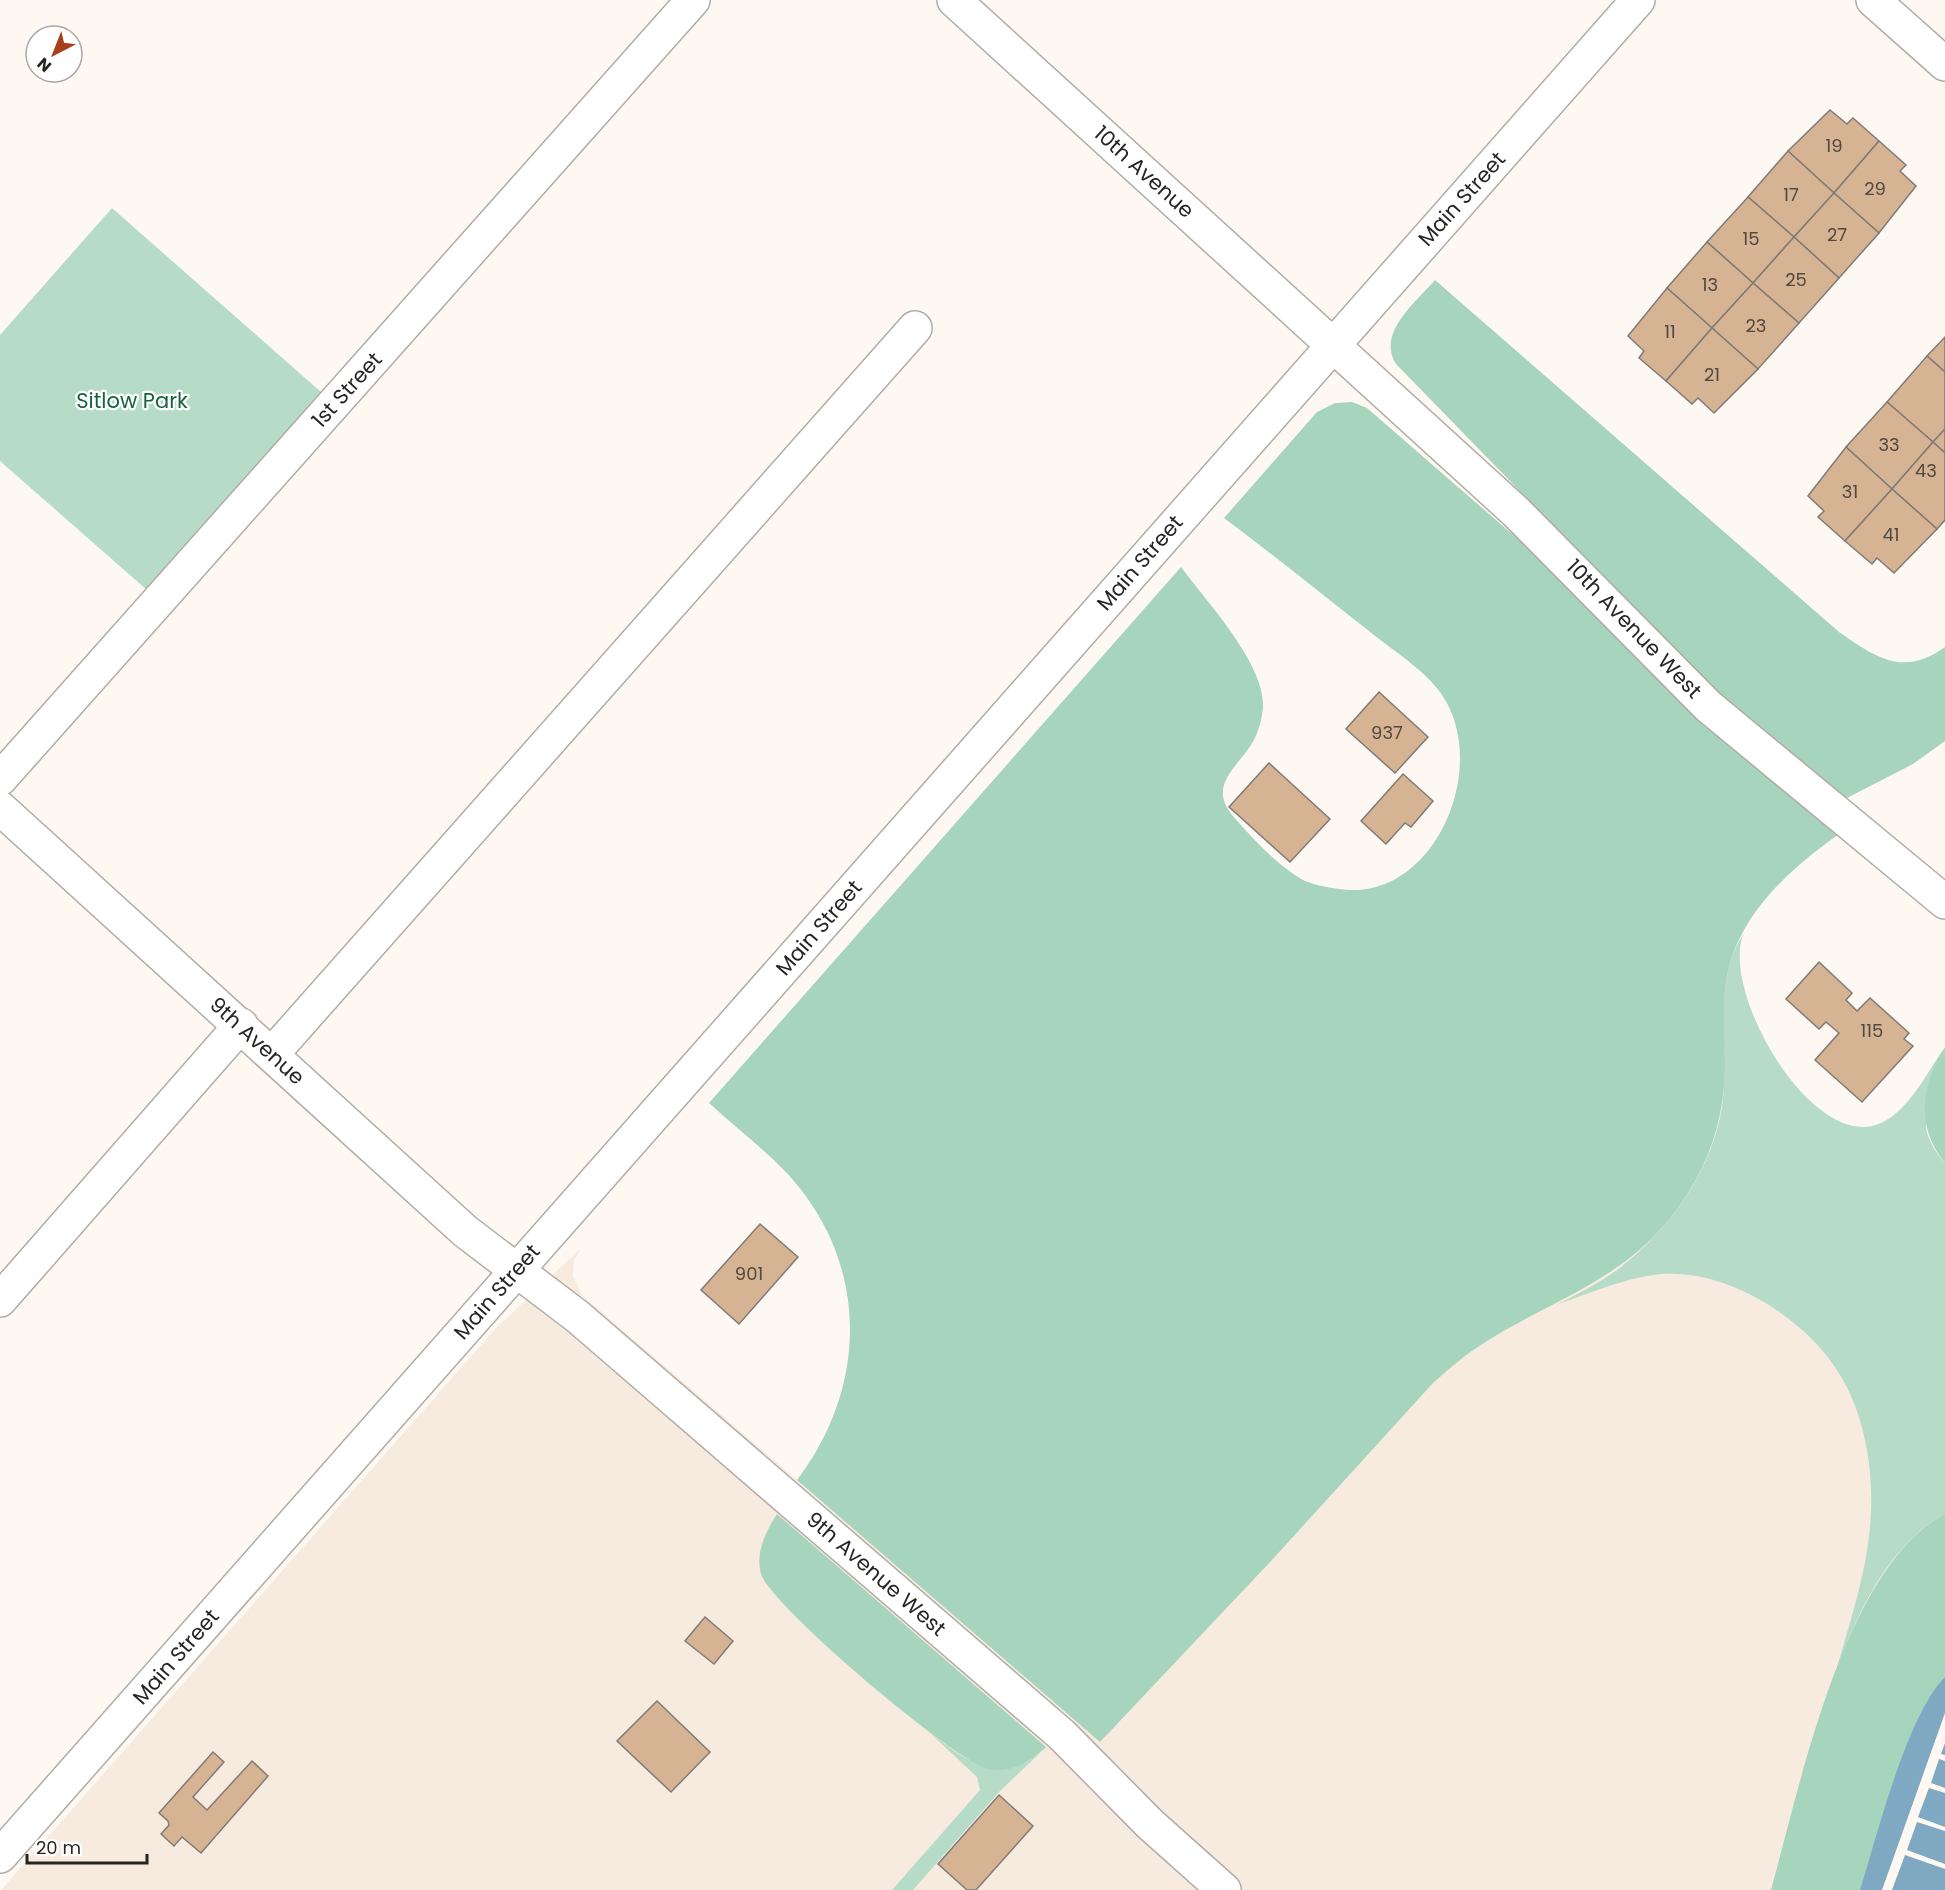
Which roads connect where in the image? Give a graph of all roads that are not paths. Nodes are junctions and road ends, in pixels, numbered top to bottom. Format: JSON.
{"nodes":[{"id":1,"x":693,"y":0,"type":"edge"},
{"id":2,"x":954,"y":0,"type":"edge"},
{"id":3,"x":1638,"y":0,"type":"edge"},
{"id":4,"x":1873,"y":0,"type":"edge"},
{"id":5,"x":1945,"y":64,"type":"edge"},
{"id":6,"x":915,"y":328,"type":"dead end"},
{"id":7,"x":1334,"y":343,"type":"junction"},
{"id":8,"x":0,"y":779,"type":"edge"},
{"id":9,"x":0,"y":808,"type":"edge"},
{"id":10,"x":1945,"y":902,"type":"edge"},
{"id":11,"x":241,"y":1025,"type":"junction"},
{"id":12,"x":272,"y":1054,"type":"junction"},
{"id":13,"x":517,"y":1270,"type":"junction"},
{"id":14,"x":0,"y":1300,"type":"edge"},
{"id":15,"x":0,"y":1856,"type":"edge"},
{"id":16,"x":1224,"y":1890,"type":"edge"}],
"edges":[{"from":1,"to":8,"type":"street","name":"1st Street"},
{"from":2,"to":7,"type":"street","name":"10th Avenue"},
{"from":3,"to":7,"type":"street","name":"Main Street"},
{"from":4,"to":5,"type":"street"},
{"from":6,"to":12,"type":"street"},
{"from":7,"to":10,"type":"street","name":"10th Avenue West"},
{"from":7,"to":13,"type":"street","name":"Main Street"},
{"from":9,"to":11,"type":"street","name":"9th Avenue"},
{"from":11,"to":12,"type":"street","name":"9th Avenue"},
{"from":11,"to":14,"type":"street"},
{"from":12,"to":13,"type":"street","name":"9th Avenue"},
{"from":13,"to":15,"type":"street","name":"Main Street"},
{"from":13,"to":16,"type":"street","name":"9th Avenue West"}]}
